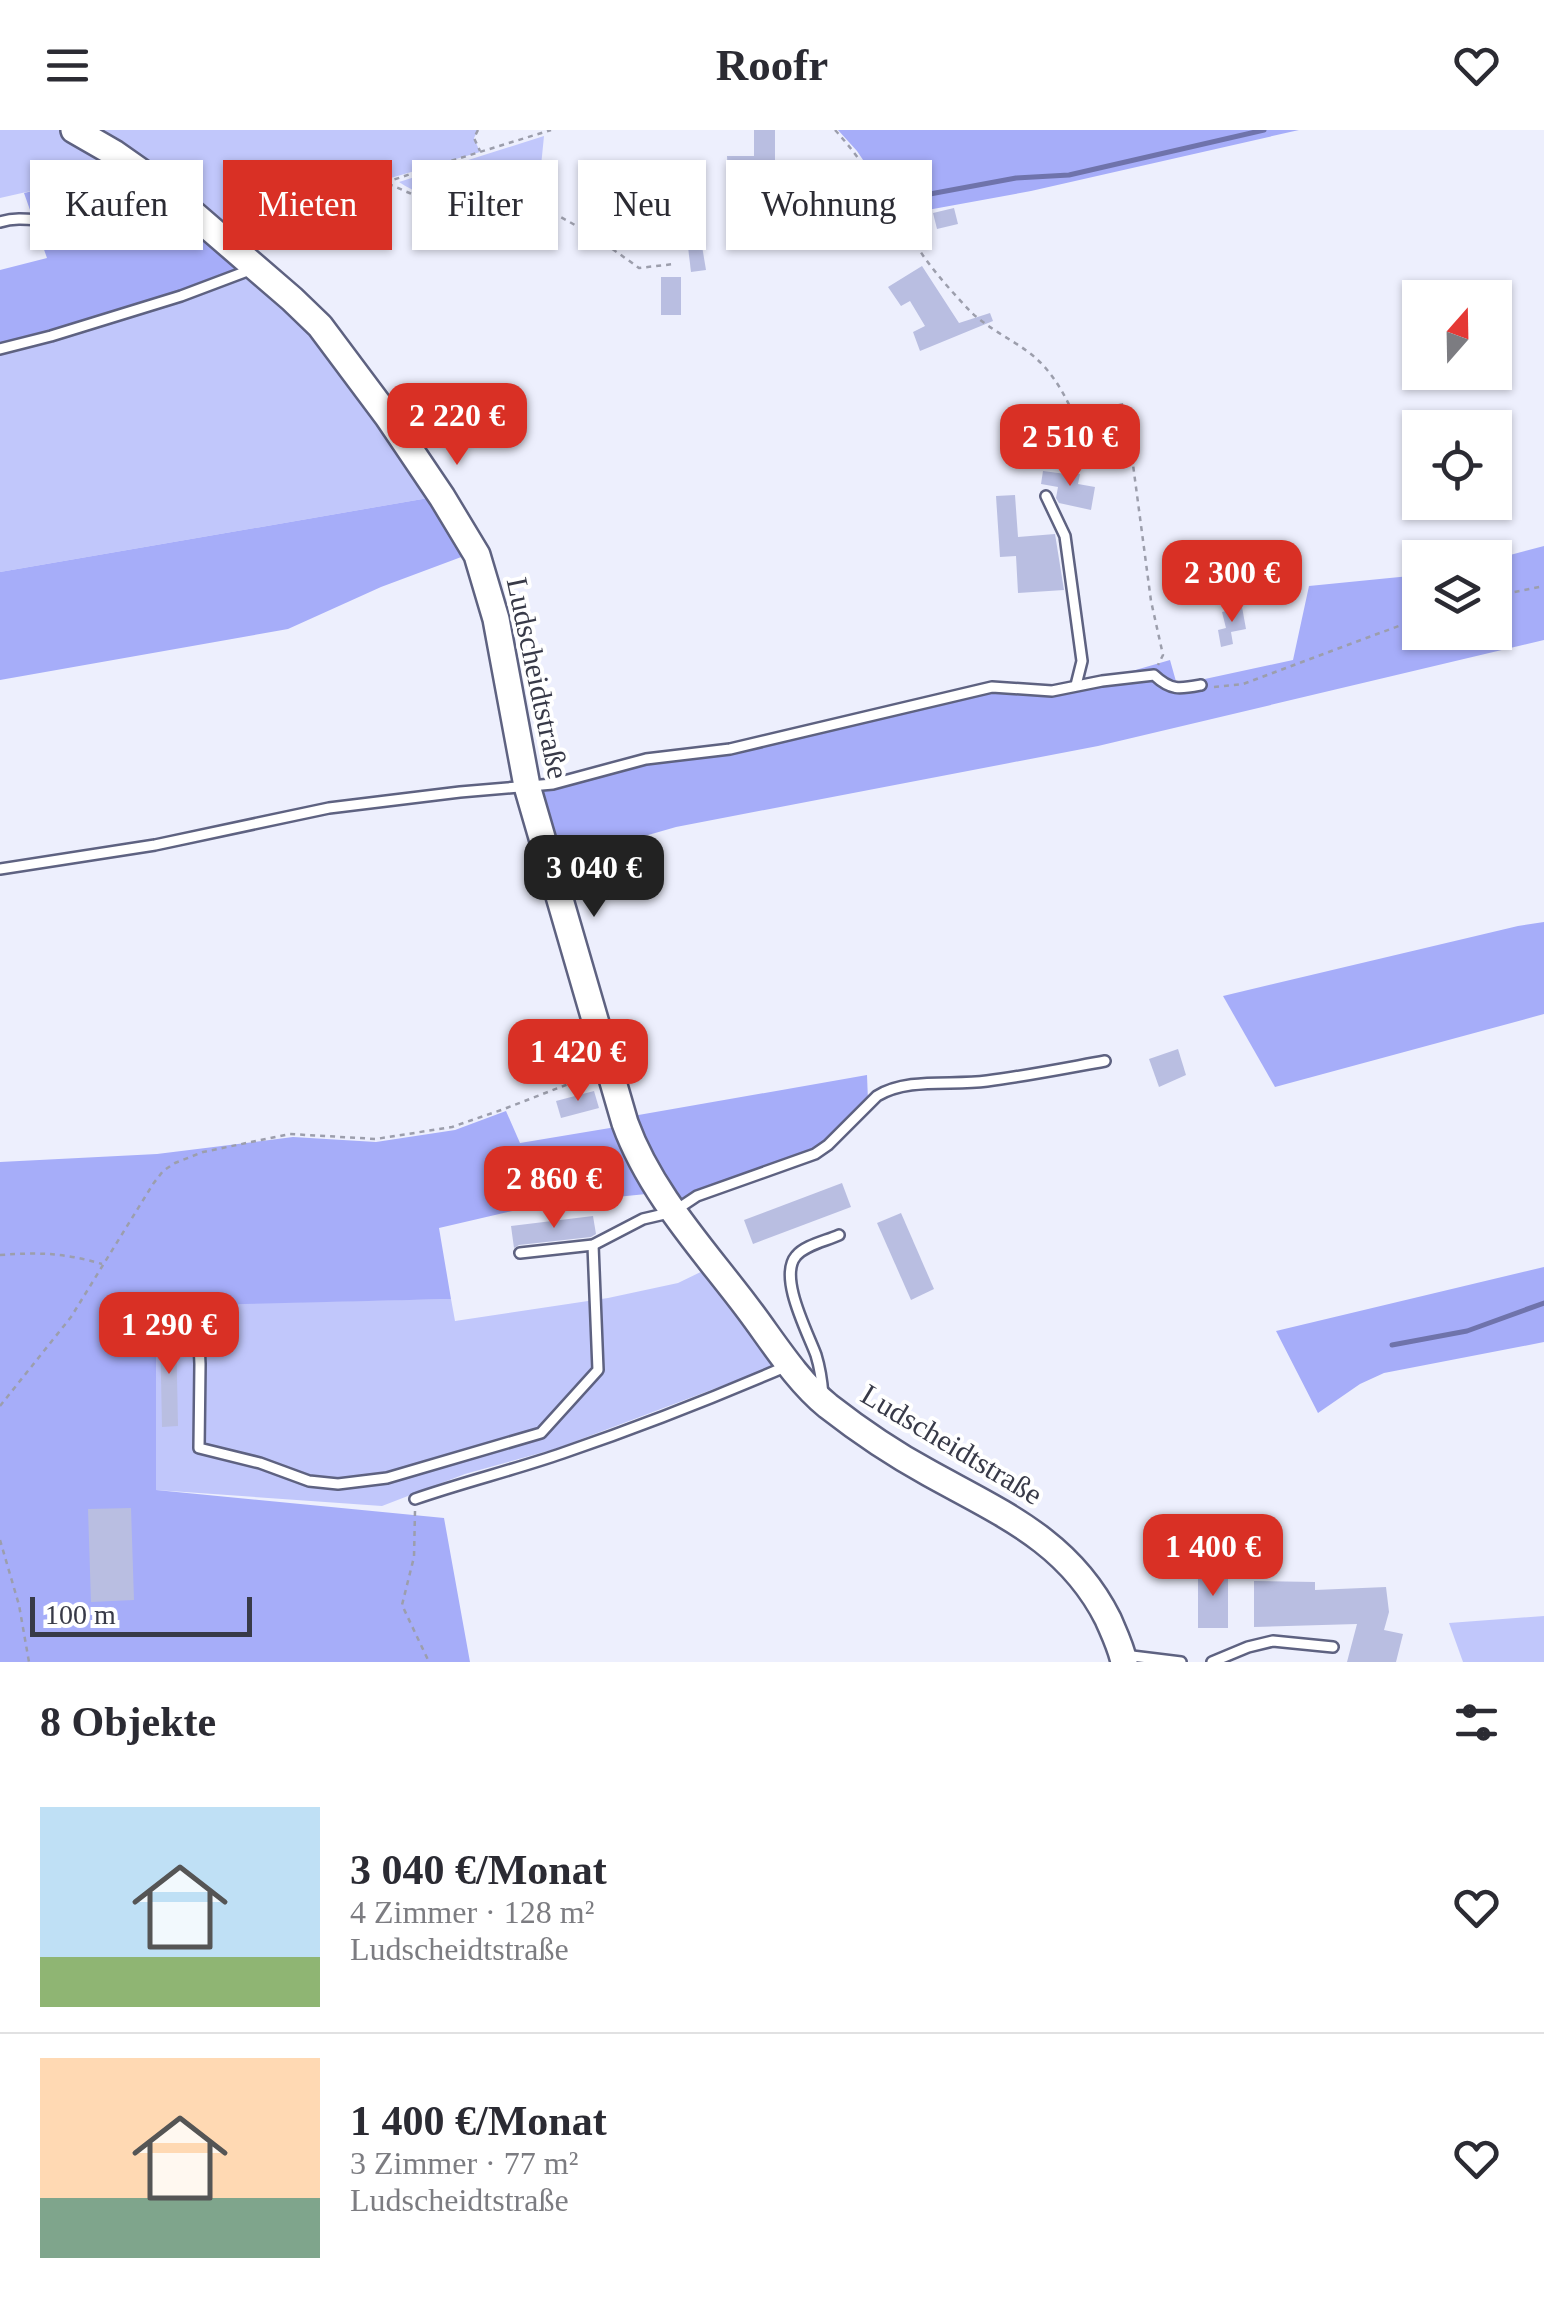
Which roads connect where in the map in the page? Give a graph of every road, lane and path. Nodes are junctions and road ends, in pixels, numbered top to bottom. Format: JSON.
{"nodes":[{"id":1,"x":74,"y":130,"type":"edge"},
{"id":2,"x":478,"y":130,"type":"edge"},
{"id":3,"x":551,"y":130,"type":"edge"},
{"id":4,"x":835,"y":130,"type":"edge"},
{"id":5,"x":480,"y":152,"type":"junction"},
{"id":6,"x":123,"y":160,"type":"edge"},
{"id":7,"x":392,"y":183,"type":"edge"},
{"id":8,"x":392,"y":186,"type":"edge"},
{"id":9,"x":30,"y":219,"type":"edge"},
{"id":10,"x":0,"y":222,"type":"edge"},
{"id":11,"x":203,"y":223,"type":"edge"},
{"id":12,"x":223,"y":240,"type":"edge"},
{"id":13,"x":234,"y":250,"type":"edge"},
{"id":14,"x":674,"y":264,"type":"dead end"},
{"id":15,"x":254,"y":268,"type":"junction"},
{"id":16,"x":0,"y":349,"type":"edge"},
{"id":17,"x":1046,"y":496,"type":"dead end"},
{"id":18,"x":1544,"y":586,"type":"edge"},
{"id":19,"x":1512,"y":593,"type":"edge"},
{"id":20,"x":1402,"y":625,"type":"edge"},
{"id":21,"x":1154,"y":675,"type":"junction"},
{"id":22,"x":1076,"y":685,"type":"junction"},
{"id":23,"x":1201,"y":685,"type":"joint"},
{"id":24,"x":527,"y":786,"type":"junction"},
{"id":25,"x":0,"y":870,"type":"edge"},
{"id":26,"x":1105,"y":1061,"type":"dead end"},
{"id":27,"x":609,"y":1068,"type":"junction"},
{"id":28,"x":672,"y":1212,"type":"junction"},
{"id":29,"x":839,"y":1235,"type":"dead end"},
{"id":30,"x":594,"y":1245,"type":"junction"},
{"id":31,"x":520,"y":1253,"type":"dead end"},
{"id":32,"x":0,"y":1255,"type":"edge"},
{"id":33,"x":104,"y":1265,"type":"junction"},
{"id":34,"x":198,"y":1323,"type":"dead end"},
{"id":35,"x":789,"y":1365,"type":"junction"},
{"id":36,"x":824,"y":1403,"type":"junction"},
{"id":37,"x":0,"y":1406,"type":"edge"},
{"id":38,"x":415,"y":1499,"type":"joint"},
{"id":39,"x":0,"y":1540,"type":"edge"},
{"id":40,"x":1332,"y":1647,"type":"dead end"},
{"id":41,"x":1123,"y":1659,"type":"edge"},
{"id":42,"x":29,"y":1662,"type":"edge"},
{"id":43,"x":429,"y":1662,"type":"edge"},
{"id":44,"x":1181,"y":1662,"type":"edge"},
{"id":45,"x":1212,"y":1662,"type":"edge"}],
"edges":[{"from":1,"to":6,"type":"street","name":"Ludscheidtstraße"},
{"from":2,"to":5,"type":"path"},
{"from":3,"to":5,"type":"path"},
{"from":4,"to":21,"type":"path"},
{"from":5,"to":7,"type":"path"},
{"from":8,"to":14,"type":"path"},
{"from":9,"to":10,"type":"lane"},
{"from":11,"to":12,"type":"street","name":"Ludscheidtstraße"},
{"from":13,"to":15,"type":"street","name":"Ludscheidtstraße"},
{"from":15,"to":16,"type":"lane"},
{"from":15,"to":24,"type":"street","name":"Ludscheidtstraße"},
{"from":17,"to":22,"type":"lane"},
{"from":18,"to":19,"type":"path"},
{"from":20,"to":23,"type":"path"},
{"from":21,"to":22,"type":"lane"},
{"from":21,"to":23,"type":"lane"},
{"from":22,"to":24,"type":"lane"},
{"from":24,"to":25,"type":"lane"},
{"from":24,"to":27,"type":"street","name":"Ludscheidtstraße"},
{"from":26,"to":28,"type":"lane"},
{"from":27,"to":28,"type":"street","name":"Ludscheidtstraße"},
{"from":27,"to":33,"type":"path"},
{"from":28,"to":30,"type":"lane"},
{"from":28,"to":35,"type":"street","name":"Ludscheidtstraße"},
{"from":29,"to":36,"type":"lane"},
{"from":30,"to":31,"type":"lane"},
{"from":30,"to":34,"type":"lane"},
{"from":32,"to":33,"type":"path"},
{"from":33,"to":37,"type":"path"},
{"from":35,"to":36,"type":"street","name":"Ludscheidtstraße"},
{"from":35,"to":38,"type":"lane"},
{"from":36,"to":41,"type":"street","name":"Ludscheidtstraße"},
{"from":38,"to":43,"type":"path"},
{"from":39,"to":42,"type":"path"},
{"from":40,"to":45,"type":"lane"},
{"from":41,"to":44,"type":"lane"}]}
